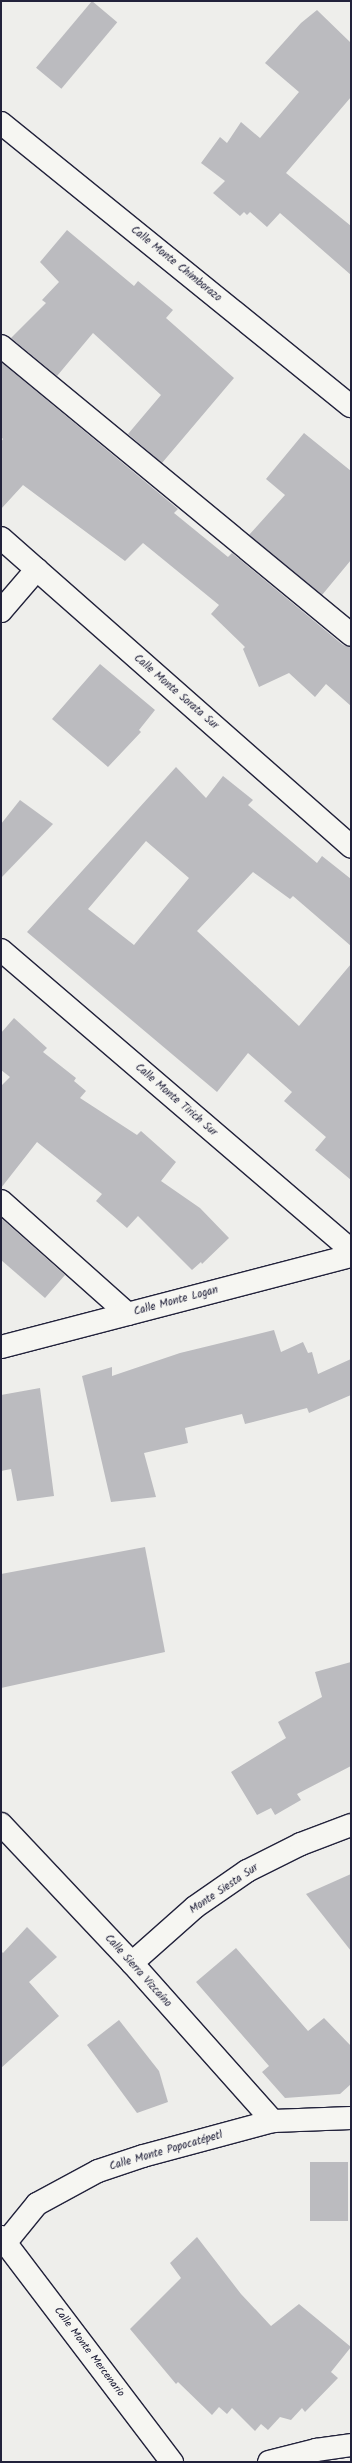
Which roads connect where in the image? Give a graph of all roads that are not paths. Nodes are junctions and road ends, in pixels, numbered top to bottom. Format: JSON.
{"nodes":[{"id":1,"x":1,"y":122,"type":"edge"},
{"id":2,"x":1,"y":346,"type":"edge"},
{"id":3,"x":351,"y":406,"type":"edge"},
{"id":4,"x":1,"y":538,"type":"edge"},
{"id":5,"x":37,"y":569,"type":"junction"},
{"id":6,"x":1,"y":611,"type":"edge"},
{"id":7,"x":351,"y":635,"type":"edge"},
{"id":8,"x":351,"y":846,"type":"edge"},
{"id":9,"x":1,"y":950,"type":"edge"},
{"id":10,"x":1,"y":1201,"type":"edge"},
{"id":11,"x":351,"y":1250,"type":"edge"},
{"id":12,"x":351,"y":1256,"type":"edge"},
{"id":13,"x":128,"y":1314,"type":"junction"},
{"id":14,"x":1,"y":1347,"type":"edge"},
{"id":15,"x":1,"y":1824,"type":"edge"},
{"id":16,"x":351,"y":1825,"type":"edge"},
{"id":17,"x":132,"y":1963,"type":"junction"},
{"id":18,"x":351,"y":2118,"type":"edge"},
{"id":19,"x":273,"y":2121,"type":"junction"},
{"id":20,"x":4,"y":2240,"type":"edge"},
{"id":21,"x":351,"y":2445,"type":"edge"},
{"id":22,"x":172,"y":2462,"type":"edge"},
{"id":23,"x":269,"y":2462,"type":"edge"}],
"edges":[{"from":1,"to":3,"type":"street","name":"Calle Monte Chimborazo"},
{"from":2,"to":7,"type":"street"},
{"from":4,"to":5,"type":"street","name":"Calle Monte Sorata Sur"},
{"from":5,"to":6,"type":"street"},
{"from":5,"to":8,"type":"street","name":"Calle Monte Sorata Sur"},
{"from":9,"to":11,"type":"street","name":"Calle Monte Tirich Sur"},
{"from":10,"to":13,"type":"street"},
{"from":12,"to":13,"type":"street","name":"Calle Monte Logan"},
{"from":13,"to":14,"type":"street","name":"Calle Monte Logan"},
{"from":15,"to":17,"type":"street","name":"Calle Sierra Vizcaíno"},
{"from":16,"to":17,"type":"street","name":"Monte Siesta Sur"},
{"from":17,"to":19,"type":"street","name":"Calle Sierra Vizcaíno"},
{"from":18,"to":19,"type":"street","name":"Calle Monte Popocatépetl"},
{"from":19,"to":20,"type":"street","name":"Calle Monte Popocatépetl"},
{"from":20,"to":22,"type":"street","name":"Calle Monte Mercenario"},
{"from":21,"to":23,"type":"street"}]}
